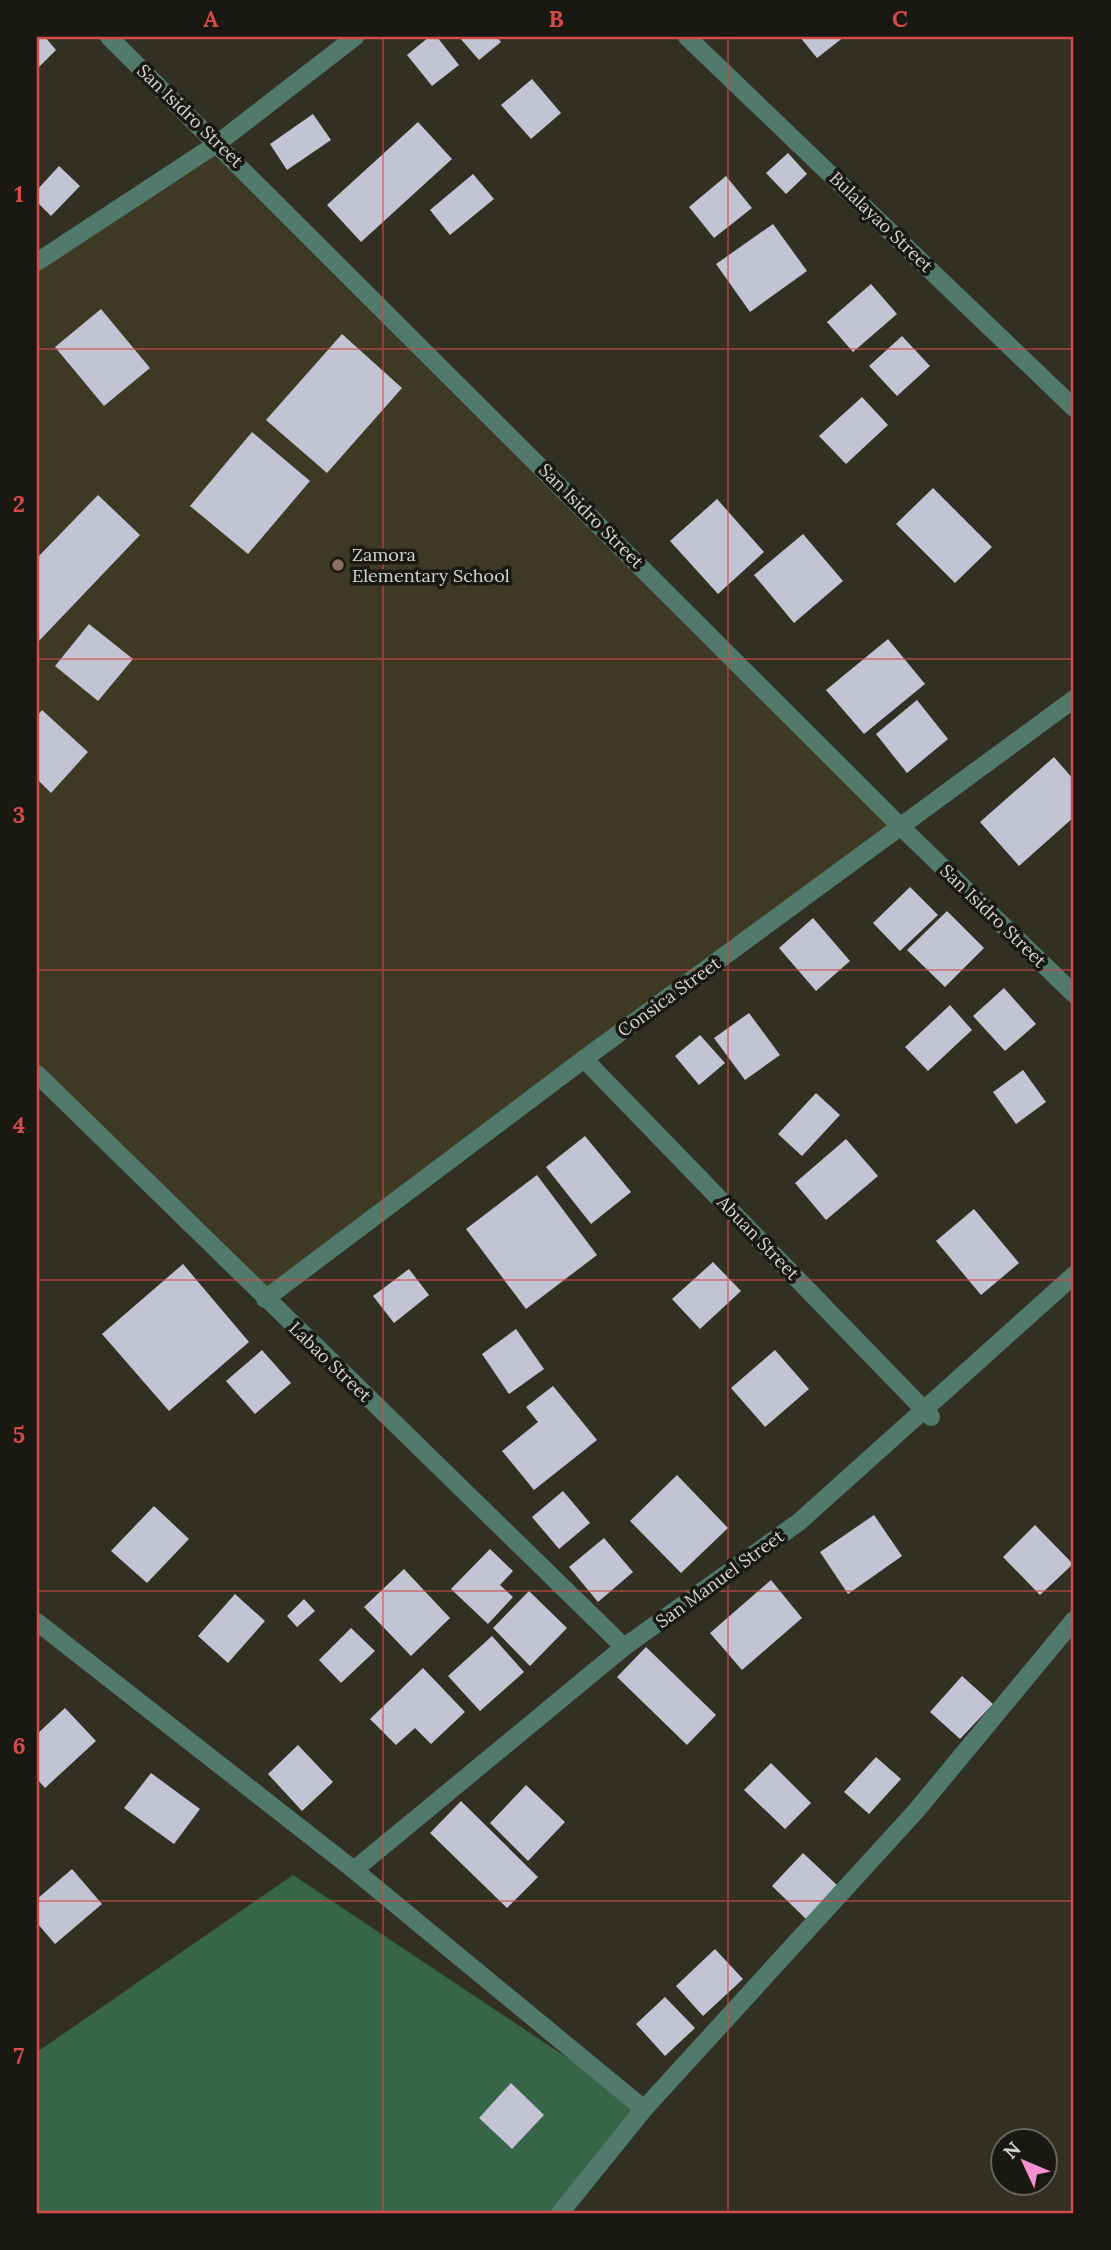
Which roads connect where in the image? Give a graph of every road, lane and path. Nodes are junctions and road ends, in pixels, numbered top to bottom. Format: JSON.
{"nodes":[{"id":1,"x":109,"y":37,"type":"edge"},
{"id":2,"x":355,"y":37,"type":"edge"},
{"id":3,"x":687,"y":37,"type":"edge"},
{"id":4,"x":218,"y":143,"type":"junction"},
{"id":5,"x":37,"y":262,"type":"edge"},
{"id":6,"x":1074,"y":408,"type":"edge"},
{"id":7,"x":1074,"y":699,"type":"edge"},
{"id":8,"x":901,"y":827,"type":"junction"},
{"id":9,"x":1074,"y":994,"type":"edge"},
{"id":10,"x":584,"y":1059,"type":"junction"},
{"id":11,"x":37,"y":1074,"type":"edge"},
{"id":12,"x":1074,"y":1275,"type":"edge"},
{"id":13,"x":265,"y":1299,"type":"junction"},
{"id":14,"x":928,"y":1413,"type":"junction"},
{"id":15,"x":1074,"y":1620,"type":"edge"},
{"id":16,"x":37,"y":1622,"type":"edge"},
{"id":17,"x":624,"y":1647,"type":"junction"},
{"id":18,"x":354,"y":1870,"type":"junction"},
{"id":19,"x":644,"y":2109,"type":"junction"},
{"id":20,"x":560,"y":2213,"type":"edge"}],
"edges":[{"from":1,"to":4,"type":"street","name":"San Isidro Street"},
{"from":2,"to":4,"type":"street"},
{"from":3,"to":6,"type":"street","name":"Bulalayao Street"},
{"from":4,"to":5,"type":"street"},
{"from":4,"to":8,"type":"street","name":"San Isidro Street"},
{"from":7,"to":8,"type":"street","name":"Consica Street"},
{"from":8,"to":9,"type":"street","name":"San Isidro Street"},
{"from":8,"to":10,"type":"street","name":"Consica Street"},
{"from":10,"to":13,"type":"street","name":"Consica Street"},
{"from":10,"to":14,"type":"street","name":"Abuan Street"},
{"from":11,"to":13,"type":"street","name":"Labao Street"},
{"from":12,"to":14,"type":"street","name":"San Manuel Street"},
{"from":13,"to":17,"type":"street","name":"Labao Street"},
{"from":14,"to":17,"type":"street","name":"San Manuel Street"},
{"from":15,"to":19,"type":"street"},
{"from":16,"to":18,"type":"street"},
{"from":17,"to":18,"type":"street","name":"San Manuel Street"},
{"from":18,"to":19,"type":"street"},
{"from":19,"to":20,"type":"street"}]}
